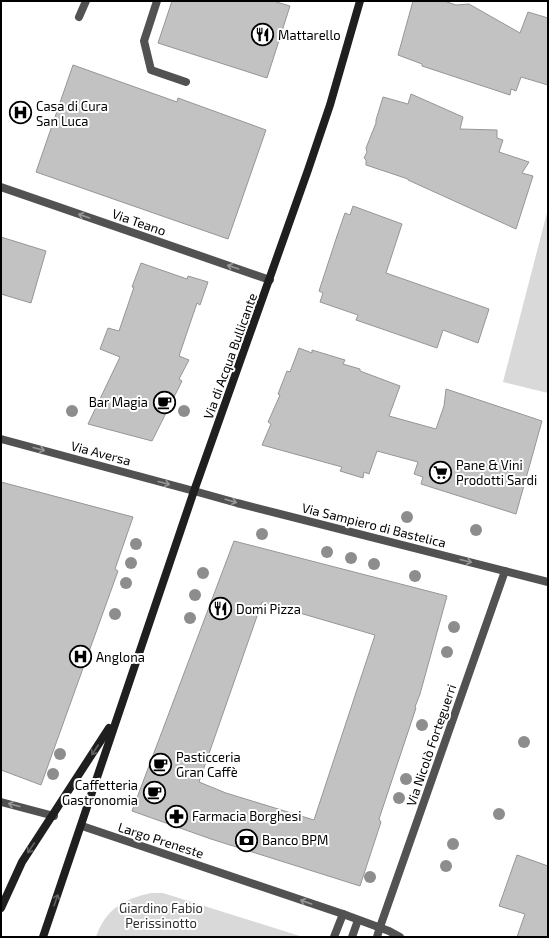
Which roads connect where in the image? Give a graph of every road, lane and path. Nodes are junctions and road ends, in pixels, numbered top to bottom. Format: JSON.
{"nodes":[{"id":1,"x":86,"y":1,"type":"edge"},
{"id":2,"x":157,"y":1,"type":"edge"},
{"id":3,"x":358,"y":2,"type":"edge"},
{"id":4,"x":79,"y":17,"type":"dead end"},
{"id":5,"x":186,"y":82,"type":"dead end"},
{"id":6,"x":1,"y":187,"type":"edge"},
{"id":7,"x":270,"y":280,"type":"junction"},
{"id":8,"x":1,"y":439,"type":"edge"},
{"id":9,"x":194,"y":491,"type":"junction"},
{"id":10,"x":505,"y":571,"type":"junction"},
{"id":11,"x":548,"y":582,"type":"edge"},
{"id":12,"x":116,"y":717,"type":"junction"},
{"id":13,"x":1,"y":802,"type":"edge"},
{"id":14,"x":54,"y":816,"type":"junction"},
{"id":15,"x":82,"y":826,"type":"junction"},
{"id":16,"x":1,"y":908,"type":"edge"},
{"id":17,"x":342,"y":914,"type":"junction"},
{"id":18,"x":358,"y":920,"type":"junction"},
{"id":19,"x":380,"y":928,"type":"junction"},
{"id":20,"x":43,"y":937,"type":"edge"},
{"id":21,"x":334,"y":937,"type":"edge"},
{"id":22,"x":352,"y":937,"type":"edge"},
{"id":23,"x":377,"y":937,"type":"edge"},
{"id":24,"x":400,"y":937,"type":"edge"}],
"edges":[{"from":1,"to":4,"type":"street"},
{"from":2,"to":5,"type":"street"},
{"from":3,"to":7,"type":"main road","name":"Via di Acqua Bullicante"},
{"from":7,"to":6,"type":"street","name":"Via Teano","one_way":true},
{"from":7,"to":9,"type":"main road","name":"Via di Acqua Bullicante"},
{"from":8,"to":9,"type":"street","name":"Via Aversa","one_way":true},
{"from":9,"to":10,"type":"street","name":"Via Sampiero di Bastelica","one_way":true},
{"from":9,"to":12,"type":"main road","name":"Via di Acqua Bullicante"},
{"from":10,"to":11,"type":"street","name":"Via Sampiero di Bastelica"},
{"from":10,"to":19,"type":"street","name":"Via Nicolò Forteguerri"},
{"from":12,"to":14,"type":"main road","name":"Via di Acqua Bullicante","one_way":true},
{"from":12,"to":15,"type":"main road","name":"Via di Acqua Bullicante"},
{"from":14,"to":13,"type":"street","one_way":true},
{"from":14,"to":16,"type":"main road","one_way":true},
{"from":17,"to":15,"type":"street","name":"Largo Preneste","one_way":true},
{"from":20,"to":15,"type":"main road","one_way":true},
{"from":17,"to":18,"type":"street","name":"Largo Preneste"},
{"from":17,"to":21,"type":"street"},
{"from":18,"to":19,"type":"street","name":"Largo Preneste"},
{"from":18,"to":22,"type":"street"},
{"from":19,"to":23,"type":"street"},
{"from":19,"to":24,"type":"street","name":"Largo Preneste"}]}
